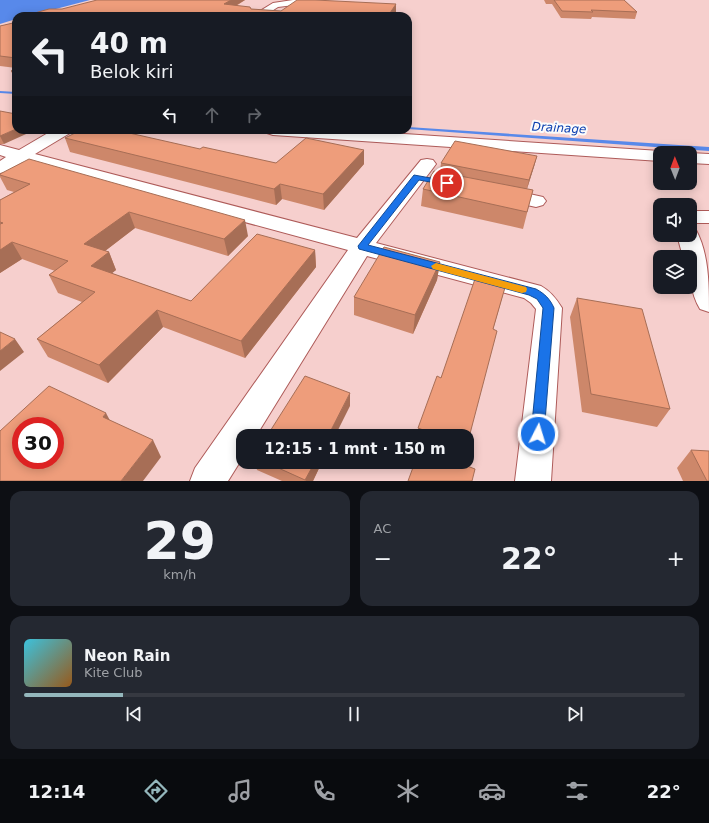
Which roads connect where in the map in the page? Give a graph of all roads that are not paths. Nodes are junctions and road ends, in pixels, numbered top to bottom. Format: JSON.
{"nodes":[{"id":1,"x":310,"y":0,"type":"edge"},
{"id":2,"x":264,"y":12,"type":"edge"},
{"id":3,"x":55,"y":134,"type":"edge"},
{"id":4,"x":333,"y":134,"type":"edge"},
{"id":5,"x":10,"y":153,"type":"edge"},
{"id":6,"x":653,"y":156,"type":"edge"},
{"id":7,"x":697,"y":158,"type":"edge"},
{"id":8,"x":709,"y":159,"type":"edge"},
{"id":9,"x":0,"y":168,"type":"edge"},
{"id":10,"x":428,"y":174,"type":"dead end"},
{"id":11,"x":484,"y":191,"type":"edge"},
{"id":12,"x":536,"y":202,"type":"dead end"},
{"id":13,"x":697,"y":217,"type":"edge"},
{"id":14,"x":709,"y":217,"type":"edge"},
{"id":15,"x":690,"y":242,"type":"edge"},
{"id":16,"x":362,"y":246,"type":"junction"},
{"id":17,"x":709,"y":303,"type":"edge"},
{"id":18,"x":208,"y":481,"type":"edge"},
{"id":19,"x":533,"y":481,"type":"edge"}],
"edges":[{"from":1,"to":2,"type":"street"},
{"from":3,"to":5,"type":"street"},
{"from":4,"to":6,"type":"street"},
{"from":5,"to":9,"type":"street"},
{"from":5,"to":16,"type":"street"},
{"from":7,"to":8,"type":"street"},
{"from":10,"to":16,"type":"street"},
{"from":11,"to":12,"type":"street"},
{"from":13,"to":14,"type":"street"},
{"from":15,"to":17,"type":"street"},
{"from":16,"to":18,"type":"street"},
{"from":16,"to":19,"type":"street"}]}
